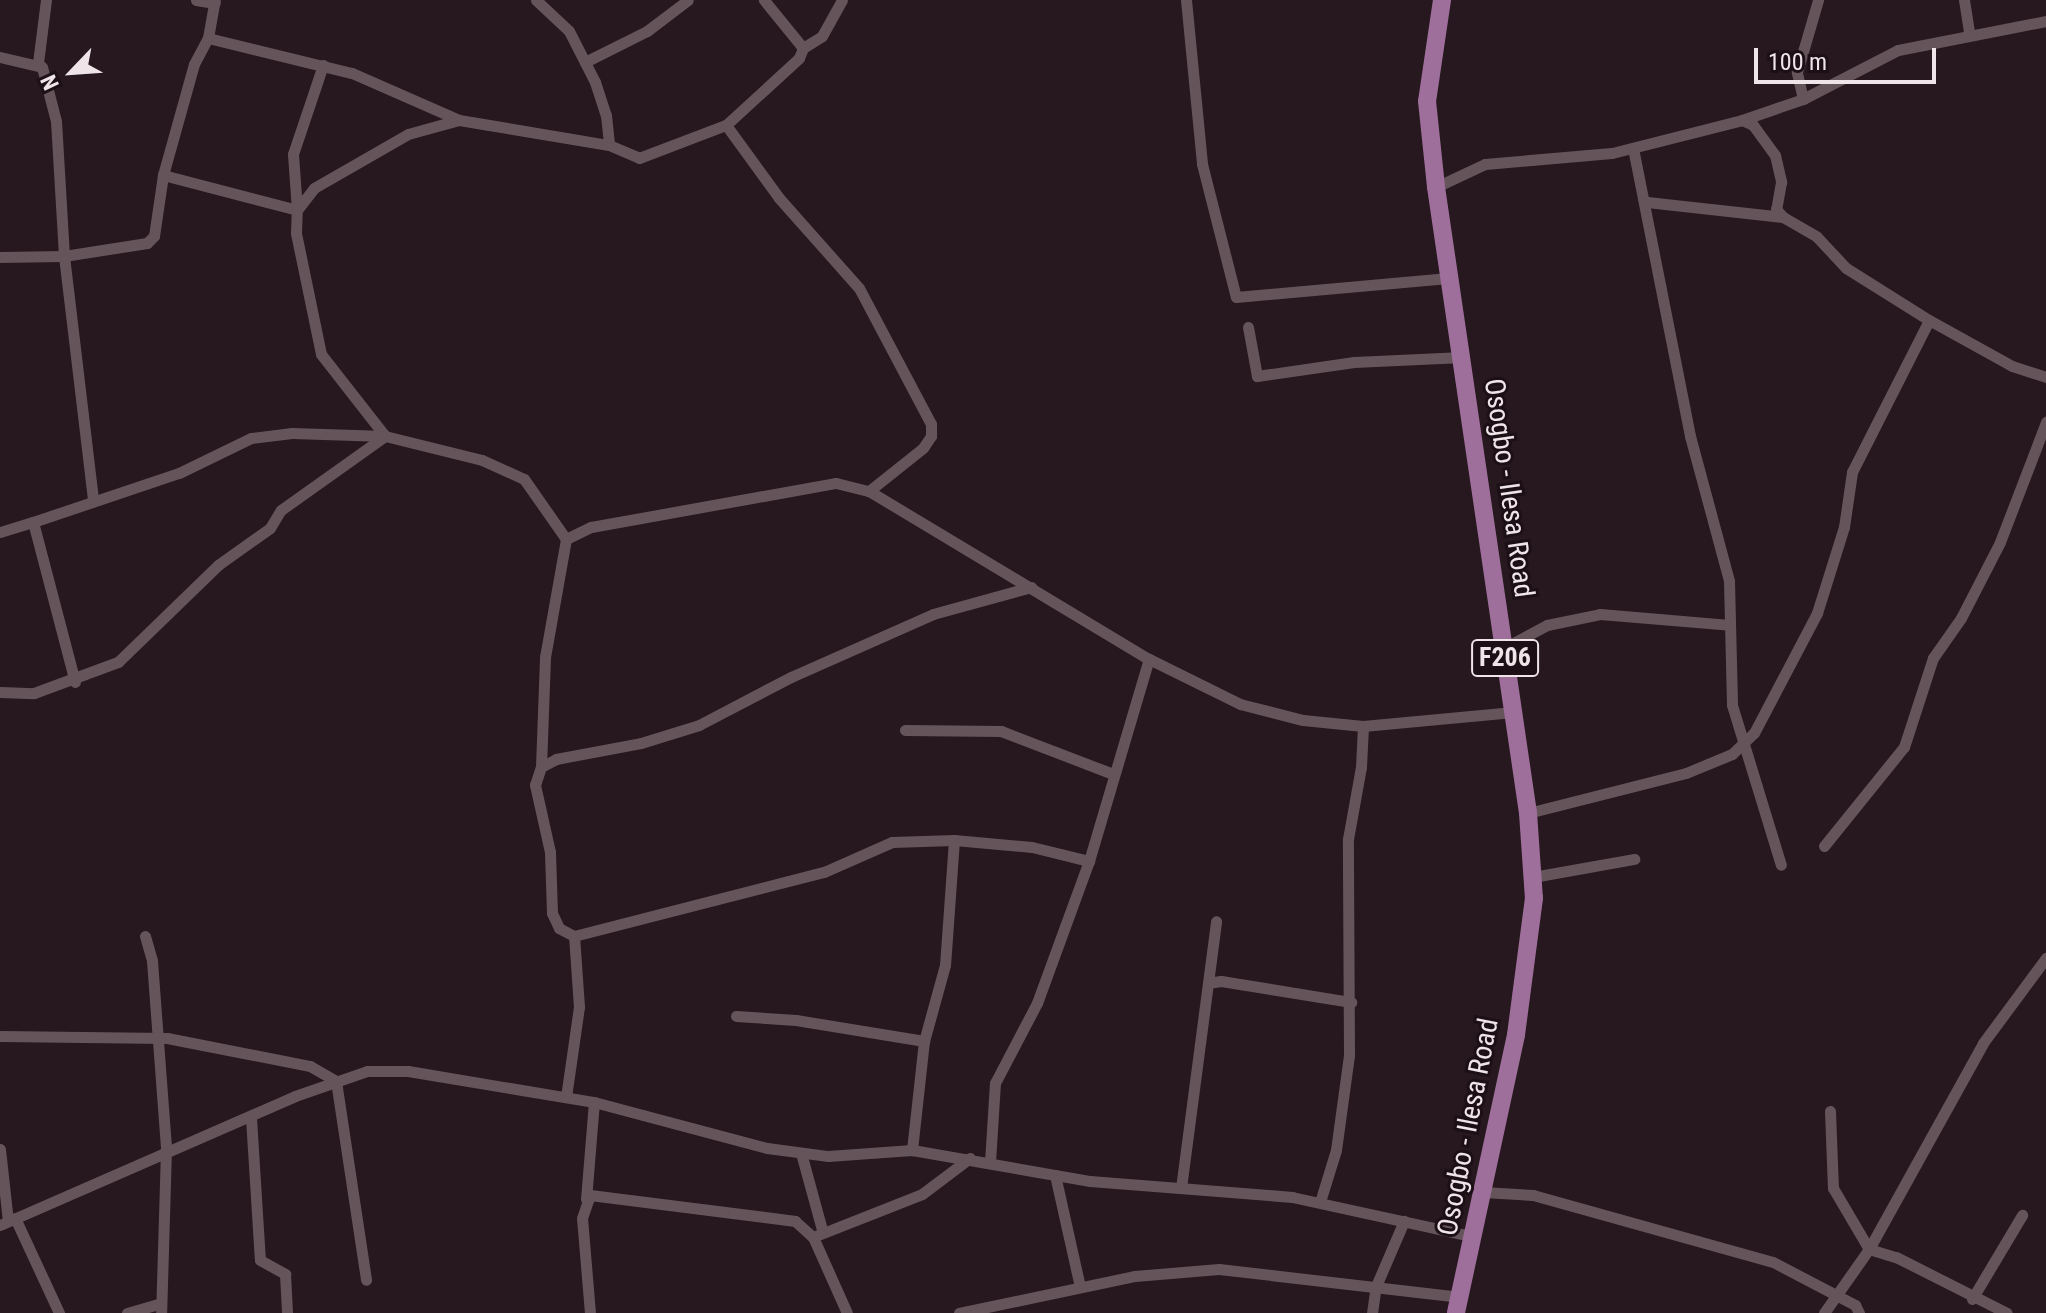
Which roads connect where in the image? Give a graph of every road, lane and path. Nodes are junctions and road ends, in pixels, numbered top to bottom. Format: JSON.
{"nodes":[{"id":1,"x":46,"y":0,"type":"edge"},
{"id":2,"x":196,"y":0,"type":"edge"},
{"id":3,"x":536,"y":0,"type":"edge"},
{"id":4,"x":688,"y":0,"type":"edge"},
{"id":5,"x":764,"y":0,"type":"edge"},
{"id":6,"x":842,"y":0,"type":"edge"},
{"id":7,"x":1186,"y":0,"type":"edge"},
{"id":8,"x":1442,"y":0,"type":"edge"},
{"id":9,"x":1818,"y":0,"type":"edge"},
{"id":10,"x":1964,"y":0,"type":"edge"},
{"id":11,"x":215,"y":1,"type":"edge"},
{"id":12,"x":2046,"y":21,"type":"edge"},
{"id":13,"x":1969,"y":33,"type":"junction"},
{"id":14,"x":208,"y":38,"type":"junction"},
{"id":15,"x":803,"y":48,"type":"junction"},
{"id":16,"x":0,"y":57,"type":"edge"},
{"id":17,"x":585,"y":62,"type":"junction"},
{"id":18,"x":38,"y":63,"type":"junction"},
{"id":19,"x":323,"y":65,"type":"junction"},
{"id":20,"x":1803,"y":99,"type":"junction"},
{"id":21,"x":459,"y":120,"type":"junction"},
{"id":22,"x":1742,"y":120,"type":"junction"},
{"id":23,"x":726,"y":125,"type":"junction"},
{"id":24,"x":609,"y":145,"type":"junction"},
{"id":25,"x":1633,"y":148,"type":"junction"},
{"id":26,"x":163,"y":175,"type":"junction"},
{"id":27,"x":1436,"y":187,"type":"junction"},
{"id":28,"x":1647,"y":202,"type":"junction"},
{"id":29,"x":297,"y":210,"type":"junction"},
{"id":30,"x":1783,"y":217,"type":"junction"},
{"id":31,"x":64,"y":256,"type":"junction"},
{"id":32,"x":0,"y":257,"type":"edge"},
{"id":33,"x":1451,"y":278,"type":"junction"},
{"id":34,"x":1929,"y":320,"type":"junction"},
{"id":35,"x":1248,"y":327,"type":"dead end"},
{"id":36,"x":1463,"y":357,"type":"junction"},
{"id":37,"x":2046,"y":377,"type":"edge"},
{"id":38,"x":2046,"y":422,"type":"edge"},
{"id":39,"x":385,"y":436,"type":"junction"},
{"id":40,"x":869,"y":491,"type":"junction"},
{"id":41,"x":93,"y":501,"type":"junction"},
{"id":42,"x":33,"y":522,"type":"junction"},
{"id":43,"x":0,"y":532,"type":"edge"},
{"id":44,"x":566,"y":539,"type":"junction"},
{"id":45,"x":1031,"y":587,"type":"junction"},
{"id":46,"x":1730,"y":625,"type":"junction"},
{"id":47,"x":1504,"y":648,"type":"junction"},
{"id":48,"x":1149,"y":659,"type":"junction"},
{"id":49,"x":75,"y":682,"type":"junction"},
{"id":50,"x":0,"y":692,"type":"edge"},
{"id":51,"x":1513,"y":712,"type":"junction"},
{"id":52,"x":1363,"y":726,"type":"junction"},
{"id":53,"x":1740,"y":728,"type":"junction"},
{"id":54,"x":905,"y":730,"type":"dead end"},
{"id":55,"x":1754,"y":733,"type":"junction"},
{"id":56,"x":1743,"y":746,"type":"junction"},
{"id":57,"x":541,"y":767,"type":"junction"},
{"id":58,"x":1113,"y":774,"type":"junction"},
{"id":59,"x":1528,"y":813,"type":"junction"},
{"id":60,"x":954,"y":840,"type":"junction"},
{"id":61,"x":1824,"y":846,"type":"dead end"},
{"id":62,"x":1634,"y":859,"type":"dead end"},
{"id":63,"x":1089,"y":861,"type":"junction"},
{"id":64,"x":1781,"y":865,"type":"dead end"},
{"id":65,"x":1533,"y":877,"type":"junction"},
{"id":66,"x":1216,"y":921,"type":"dead end"},
{"id":67,"x":145,"y":936,"type":"dead end"},
{"id":68,"x":574,"y":936,"type":"junction"},
{"id":69,"x":2045,"y":961,"type":"edge"},
{"id":70,"x":1208,"y":983,"type":"junction"},
{"id":71,"x":1351,"y":1002,"type":"junction"},
{"id":72,"x":736,"y":1016,"type":"dead end"},
{"id":73,"x":0,"y":1036,"type":"edge"},
{"id":74,"x":156,"y":1037,"type":"junction"},
{"id":75,"x":924,"y":1041,"type":"junction"},
{"id":76,"x":336,"y":1081,"type":"junction"},
{"id":77,"x":566,"y":1097,"type":"junction"},
{"id":78,"x":594,"y":1102,"type":"junction"},
{"id":79,"x":1830,"y":1111,"type":"dead end"},
{"id":80,"x":251,"y":1118,"type":"junction"},
{"id":81,"x":0,"y":1149,"type":"edge"},
{"id":82,"x":166,"y":1149,"type":"junction"},
{"id":83,"x":912,"y":1150,"type":"junction"},
{"id":84,"x":801,"y":1153,"type":"junction"},
{"id":85,"x":970,"y":1158,"type":"junction"},
{"id":86,"x":990,"y":1162,"type":"junction"},
{"id":87,"x":1055,"y":1175,"type":"junction"},
{"id":88,"x":1181,"y":1188,"type":"junction"},
{"id":89,"x":1483,"y":1192,"type":"junction"},
{"id":90,"x":586,"y":1199,"type":"junction"},
{"id":91,"x":1320,"y":1202,"type":"junction"},
{"id":92,"x":2022,"y":1215,"type":"dead end"},
{"id":93,"x":8,"y":1221,"type":"edge"},
{"id":94,"x":1404,"y":1221,"type":"junction"},
{"id":95,"x":817,"y":1234,"type":"junction"},
{"id":96,"x":1475,"y":1237,"type":"junction"},
{"id":97,"x":1869,"y":1249,"type":"junction"},
{"id":98,"x":366,"y":1280,"type":"dead end"},
{"id":99,"x":1376,"y":1286,"type":"junction"},
{"id":100,"x":1080,"y":1287,"type":"junction"},
{"id":101,"x":1833,"y":1296,"type":"junction"},
{"id":102,"x":1972,"y":1299,"type":"junction"},
{"id":103,"x":1458,"y":1305,"type":"edge"},
{"id":104,"x":161,"y":1308,"type":"edge"},
{"id":105,"x":1017,"y":1308,"type":"edge"},
{"id":106,"x":591,"y":1312,"type":"edge"},
{"id":107,"x":59,"y":1313,"type":"edge"},
{"id":108,"x":127,"y":1313,"type":"edge"},
{"id":109,"x":287,"y":1313,"type":"edge"},
{"id":110,"x":847,"y":1313,"type":"edge"},
{"id":111,"x":959,"y":1313,"type":"edge"},
{"id":112,"x":1372,"y":1313,"type":"edge"},
{"id":113,"x":1824,"y":1313,"type":"edge"},
{"id":114,"x":1859,"y":1313,"type":"edge"},
{"id":115,"x":2007,"y":1313,"type":"edge"}],
"edges":[{"from":1,"to":18,"type":"street"},
{"from":2,"to":11,"type":"street"},
{"from":3,"to":17,"type":"street"},
{"from":4,"to":17,"type":"street"},
{"from":5,"to":15,"type":"street"},
{"from":6,"to":15,"type":"street"},
{"from":7,"to":33,"type":"street"},
{"from":8,"to":27,"type":"main road","name":"Osogbo - Ilesa Road","number":"F206"},
{"from":9,"to":20,"type":"street"},
{"from":10,"to":13,"type":"street"},
{"from":11,"to":14,"type":"street"},
{"from":12,"to":13,"type":"street"},
{"from":13,"to":20,"type":"street"},
{"from":14,"to":19,"type":"street"},
{"from":14,"to":26,"type":"street"},
{"from":15,"to":23,"type":"street"},
{"from":16,"to":18,"type":"street"},
{"from":17,"to":24,"type":"street"},
{"from":18,"to":31,"type":"street"},
{"from":19,"to":21,"type":"street"},
{"from":19,"to":29,"type":"street"},
{"from":20,"to":22,"type":"street"},
{"from":21,"to":24,"type":"street"},
{"from":21,"to":29,"type":"street"},
{"from":22,"to":25,"type":"street"},
{"from":22,"to":30,"type":"street"},
{"from":23,"to":24,"type":"street"},
{"from":23,"to":40,"type":"street"},
{"from":25,"to":27,"type":"street"},
{"from":25,"to":28,"type":"street"},
{"from":26,"to":29,"type":"street"},
{"from":26,"to":31,"type":"street"},
{"from":27,"to":33,"type":"main road","name":"Osogbo - Ilesa Road","number":"F206"},
{"from":28,"to":30,"type":"street"},
{"from":28,"to":46,"type":"street"},
{"from":29,"to":39,"type":"street"},
{"from":30,"to":34,"type":"street"},
{"from":31,"to":32,"type":"street"},
{"from":31,"to":41,"type":"street"},
{"from":33,"to":36,"type":"main road","name":"Osogbo - Ilesa Road","number":"F206"},
{"from":34,"to":37,"type":"street"},
{"from":34,"to":55,"type":"street"},
{"from":35,"to":36,"type":"street"},
{"from":36,"to":47,"type":"main road","name":"Osogbo - Ilesa Road","number":"F206"},
{"from":38,"to":61,"type":"street"},
{"from":39,"to":41,"type":"street"},
{"from":39,"to":44,"type":"street"},
{"from":39,"to":49,"type":"street"},
{"from":40,"to":44,"type":"street"},
{"from":40,"to":45,"type":"street"},
{"from":41,"to":42,"type":"street"},
{"from":42,"to":43,"type":"street"},
{"from":42,"to":49,"type":"street"},
{"from":44,"to":57,"type":"street"},
{"from":45,"to":48,"type":"street"},
{"from":45,"to":57,"type":"street"},
{"from":46,"to":47,"type":"street"},
{"from":46,"to":53,"type":"street"},
{"from":47,"to":51,"type":"main road","name":"Osogbo - Ilesa Road","number":"F206"},
{"from":48,"to":52,"type":"street"},
{"from":48,"to":58,"type":"street"},
{"from":49,"to":50,"type":"street"},
{"from":51,"to":52,"type":"street"},
{"from":51,"to":59,"type":"main road","name":"Osogbo - Ilesa Road","number":"F206"},
{"from":52,"to":71,"type":"street"},
{"from":53,"to":55,"type":"street"},
{"from":53,"to":56,"type":"street"},
{"from":54,"to":58,"type":"street"},
{"from":55,"to":56,"type":"street"},
{"from":56,"to":59,"type":"street"},
{"from":56,"to":64,"type":"street"},
{"from":57,"to":68,"type":"street"},
{"from":58,"to":63,"type":"street"},
{"from":59,"to":65,"type":"main road","name":"Osogbo - Ilesa Road","number":"F206"},
{"from":60,"to":63,"type":"street"},
{"from":60,"to":68,"type":"street"},
{"from":60,"to":75,"type":"street"},
{"from":62,"to":65,"type":"street"},
{"from":63,"to":86,"type":"street"},
{"from":65,"to":89,"type":"main road","name":"Osogbo - Ilesa Road","number":"F206"},
{"from":66,"to":70,"type":"street"},
{"from":67,"to":74,"type":"street"},
{"from":68,"to":77,"type":"street"},
{"from":69,"to":97,"type":"street"},
{"from":70,"to":71,"type":"street"},
{"from":70,"to":88,"type":"street"},
{"from":71,"to":91,"type":"street"},
{"from":72,"to":75,"type":"street"},
{"from":73,"to":74,"type":"street"},
{"from":74,"to":76,"type":"street"},
{"from":74,"to":82,"type":"street"},
{"from":75,"to":83,"type":"street"},
{"from":76,"to":77,"type":"street"},
{"from":76,"to":80,"type":"street"},
{"from":76,"to":98,"type":"street"},
{"from":77,"to":78,"type":"street"},
{"from":78,"to":84,"type":"street"},
{"from":78,"to":90,"type":"street"},
{"from":79,"to":97,"type":"street"},
{"from":80,"to":82,"type":"street"},
{"from":80,"to":109,"type":"street"},
{"from":81,"to":93,"type":"street"},
{"from":82,"to":93,"type":"street"},
{"from":82,"to":104,"type":"street"},
{"from":83,"to":84,"type":"street"},
{"from":83,"to":85,"type":"street"},
{"from":84,"to":95,"type":"street"},
{"from":85,"to":86,"type":"street"},
{"from":85,"to":95,"type":"street"},
{"from":86,"to":87,"type":"street"},
{"from":87,"to":88,"type":"street"},
{"from":87,"to":100,"type":"street"},
{"from":88,"to":91,"type":"street"},
{"from":89,"to":96,"type":"main road","name":"Osogbo - Ilesa Road","number":"F206"},
{"from":89,"to":101,"type":"street"},
{"from":90,"to":95,"type":"street"},
{"from":90,"to":106,"type":"street"},
{"from":91,"to":94,"type":"street"},
{"from":92,"to":102,"type":"street"},
{"from":93,"to":107,"type":"street"},
{"from":94,"to":96,"type":"street"},
{"from":94,"to":99,"type":"street"},
{"from":95,"to":110,"type":"street"},
{"from":96,"to":103,"type":"main road","name":"Osogbo - Ilesa Road","number":"F206"},
{"from":97,"to":101,"type":"street"},
{"from":97,"to":102,"type":"street"},
{"from":99,"to":100,"type":"street"},
{"from":99,"to":103,"type":"street"},
{"from":99,"to":112,"type":"street"},
{"from":100,"to":105,"type":"street"},
{"from":101,"to":113,"type":"street"},
{"from":101,"to":114,"type":"street"},
{"from":102,"to":115,"type":"street"},
{"from":104,"to":108,"type":"street"},
{"from":105,"to":111,"type":"street"}]}
